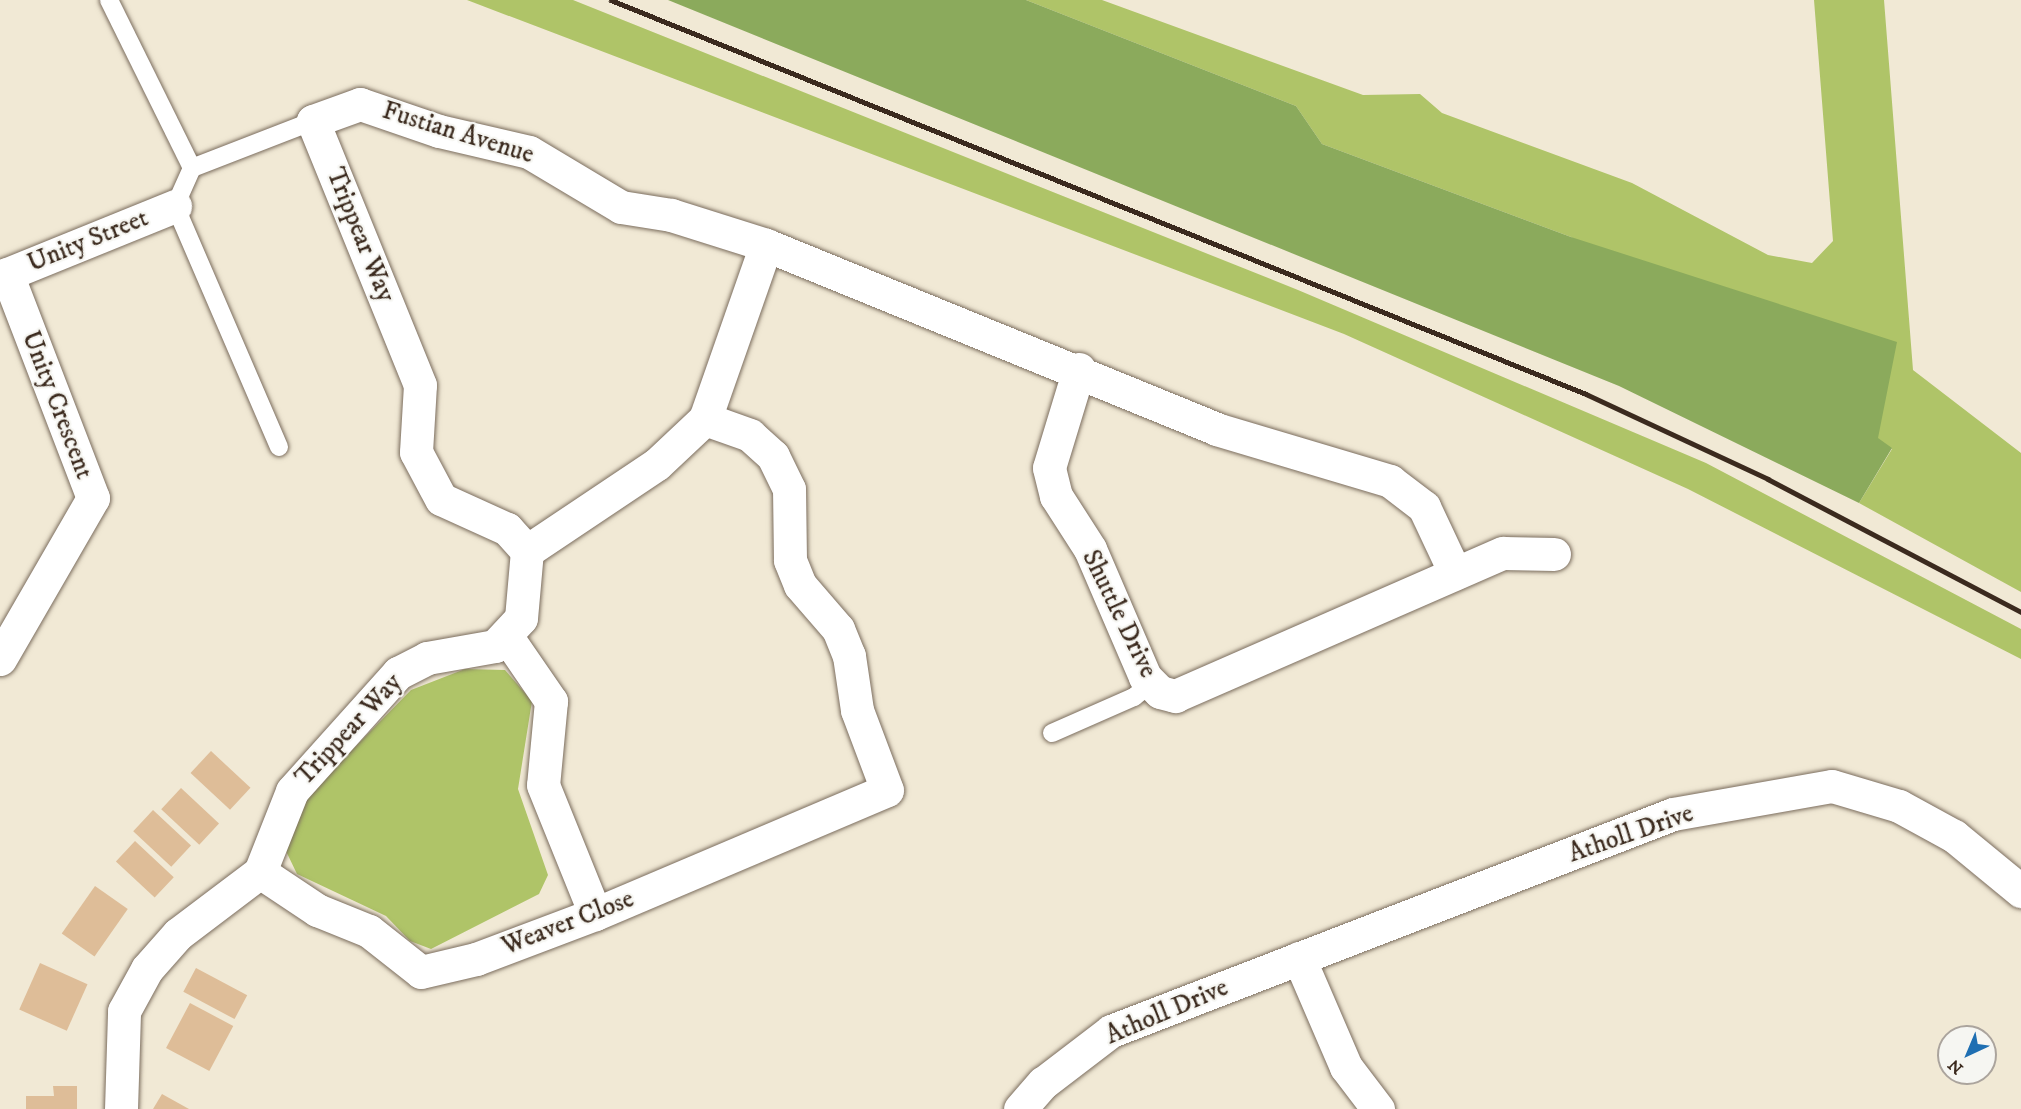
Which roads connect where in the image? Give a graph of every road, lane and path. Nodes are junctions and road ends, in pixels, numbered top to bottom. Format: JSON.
{"nodes":[{"id":1,"x":109,"y":0,"type":"edge"},
{"id":2,"x":313,"y":120,"type":"junction"},
{"id":3,"x":192,"y":168,"type":"junction"},
{"id":4,"x":175,"y":206,"type":"junction"},
{"id":5,"x":766,"y":245,"type":"junction"},
{"id":6,"x":3,"y":275,"type":"edge"},
{"id":7,"x":1079,"y":369,"type":"junction"},
{"id":8,"x":705,"y":419,"type":"junction"},
{"id":9,"x":279,"y":447,"type":"dead end"},
{"id":10,"x":527,"y":551,"type":"junction"},
{"id":11,"x":1554,"y":554,"type":"dead end"},
{"id":12,"x":1455,"y":573,"type":"junction"},
{"id":13,"x":507,"y":637,"type":"junction"},
{"id":14,"x":0,"y":659,"type":"edge"},
{"id":15,"x":1151,"y":683,"type":"junction"},
{"id":16,"x":1052,"y":733,"type":"dead end"},
{"id":17,"x":260,"y":872,"type":"junction"},
{"id":18,"x":2021,"y":891,"type":"edge"},
{"id":19,"x":595,"y":914,"type":"junction"},
{"id":20,"x":1299,"y":958,"type":"junction"},
{"id":21,"x":121,"y":1109,"type":"edge"},
{"id":22,"x":1020,"y":1109,"type":"edge"},
{"id":23,"x":1378,"y":1109,"type":"edge"}],
"edges":[{"from":1,"to":3,"type":"lane"},
{"from":2,"to":3,"type":"lane"},
{"from":2,"to":5,"type":"street","name":"Fustian Avenue"},
{"from":2,"to":10,"type":"street","name":"Trippear Way"},
{"from":3,"to":4,"type":"lane"},
{"from":4,"to":6,"type":"street","name":"Unity Street"},
{"from":4,"to":9,"type":"lane"},
{"from":5,"to":7,"type":"street"},
{"from":5,"to":8,"type":"street"},
{"from":6,"to":14,"type":"street","name":"Unity Crescent"},
{"from":7,"to":12,"type":"street"},
{"from":7,"to":15,"type":"street","name":"Shuttle Drive"},
{"from":8,"to":10,"type":"street"},
{"from":8,"to":19,"type":"street","name":"Weaver Close"},
{"from":10,"to":13,"type":"street"},
{"from":11,"to":12,"type":"street","name":"Shuttle Drive"},
{"from":12,"to":15,"type":"street","name":"Shuttle Drive"},
{"from":13,"to":17,"type":"street","name":"Trippear Way"},
{"from":13,"to":19,"type":"street"},
{"from":15,"to":16,"type":"lane"},
{"from":17,"to":19,"type":"street","name":"Weaver Close"},
{"from":17,"to":21,"type":"street"},
{"from":18,"to":20,"type":"street","name":"Atholl Drive"},
{"from":20,"to":22,"type":"street","name":"Atholl Drive"},
{"from":20,"to":23,"type":"street"}]}
